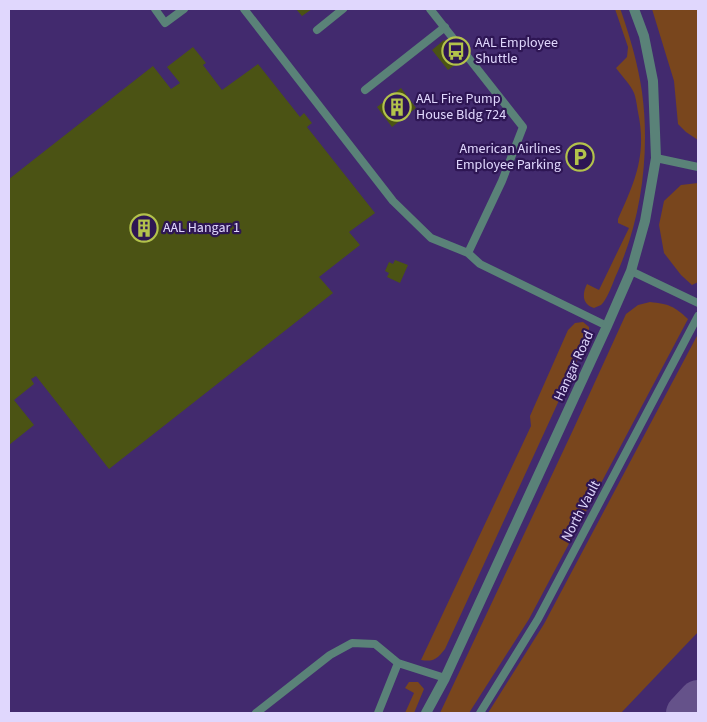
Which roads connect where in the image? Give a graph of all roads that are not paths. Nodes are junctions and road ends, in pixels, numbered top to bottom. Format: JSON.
{"nodes":[{"id":1,"x":155,"y":9,"type":"edge"},
{"id":2,"x":184,"y":9,"type":"edge"},
{"id":3,"x":244,"y":9,"type":"edge"},
{"id":4,"x":343,"y":9,"type":"edge"},
{"id":5,"x":430,"y":9,"type":"edge"},
{"id":6,"x":634,"y":9,"type":"edge"},
{"id":7,"x":445,"y":27,"type":"junction"},
{"id":8,"x":316,"y":30,"type":"dead end"},
{"id":9,"x":365,"y":90,"type":"dead end"},
{"id":10,"x":656,"y":158,"type":"junction"},
{"id":11,"x":698,"y":167,"type":"edge"},
{"id":12,"x":468,"y":253,"type":"junction"},
{"id":13,"x":631,"y":271,"type":"junction"},
{"id":14,"x":698,"y":303,"type":"edge"},
{"id":15,"x":698,"y":316,"type":"edge"},
{"id":16,"x":607,"y":326,"type":"junction"},
{"id":17,"x":398,"y":662,"type":"junction"},
{"id":18,"x":444,"y":678,"type":"junction"},
{"id":19,"x":256,"y":713,"type":"edge"},
{"id":20,"x":378,"y":713,"type":"edge"},
{"id":21,"x":426,"y":713,"type":"edge"},
{"id":22,"x":480,"y":713,"type":"edge"}],
"edges":[{"from":1,"to":2,"type":"lane"},
{"from":3,"to":12,"type":"lane"},
{"from":4,"to":8,"type":"lane"},
{"from":5,"to":7,"type":"lane"},
{"from":6,"to":10,"type":"street","name":"Hangar Road"},
{"from":7,"to":9,"type":"lane"},
{"from":7,"to":12,"type":"lane"},
{"from":10,"to":11,"type":"lane"},
{"from":10,"to":13,"type":"street","name":"Hangar Road"},
{"from":12,"to":16,"type":"lane"},
{"from":13,"to":14,"type":"lane"},
{"from":13,"to":16,"type":"street","name":"Hangar Road"},
{"from":15,"to":22,"type":"lane","name":"North Vault"},
{"from":16,"to":18,"type":"street","name":"Hangar Road"},
{"from":17,"to":18,"type":"lane"},
{"from":17,"to":19,"type":"lane"},
{"from":17,"to":20,"type":"lane"},
{"from":18,"to":21,"type":"street","name":"Hangar Road"}]}
